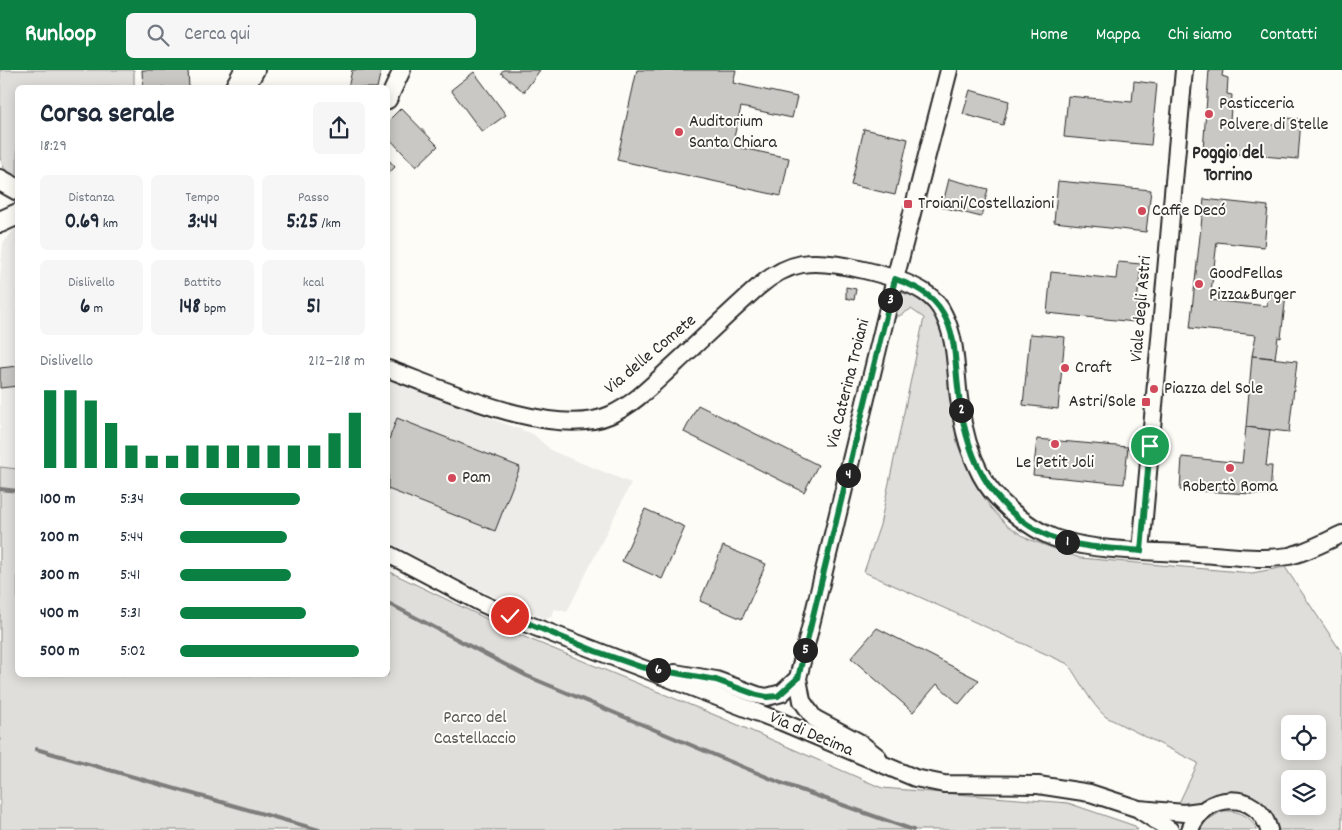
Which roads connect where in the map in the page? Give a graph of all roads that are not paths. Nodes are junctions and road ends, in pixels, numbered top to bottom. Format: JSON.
{"nodes":[{"id":1,"x":243,"y":70,"type":"edge"},
{"id":2,"x":256,"y":70,"type":"edge"},
{"id":3,"x":402,"y":70,"type":"edge"},
{"id":4,"x":949,"y":70,"type":"edge"},
{"id":5,"x":1184,"y":70,"type":"edge"},
{"id":6,"x":235,"y":85,"type":"edge"},
{"id":7,"x":248,"y":85,"type":"edge"},
{"id":8,"x":390,"y":96,"type":"edge"},
{"id":9,"x":895,"y":279,"type":"junction"},
{"id":10,"x":390,"y":370,"type":"edge"},
{"id":11,"x":1342,"y":534,"type":"edge"},
{"id":12,"x":1141,"y":551,"type":"junction"},
{"id":13,"x":390,"y":555,"type":"edge"},
{"id":14,"x":641,"y":667,"type":"junction"},
{"id":15,"x":798,"y":678,"type":"junction"},
{"id":16,"x":891,"y":769,"type":"junction"},
{"id":17,"x":1139,"y":809,"type":"junction"},
{"id":18,"x":1200,"y":811,"type":"junction"},
{"id":19,"x":1170,"y":830,"type":"edge"},
{"id":20,"x":1190,"y":830,"type":"edge"},
{"id":21,"x":1269,"y":830,"type":"edge"}],
"edges":[{"from":1,"to":6,"type":"street"},
{"from":2,"to":7,"type":"street"},
{"from":3,"to":8,"type":"street"},
{"from":4,"to":9,"type":"street","name":"Via Caterina Troiani"},
{"from":5,"to":12,"type":"street","name":"Viale degli Astri"},
{"from":9,"to":10,"type":"street","name":"Via delle Comete"},
{"from":9,"to":12,"type":"street","name":"Via delle Comete"},
{"from":9,"to":15,"type":"street","name":"Via Caterina Troiani"},
{"from":11,"to":12,"type":"street","name":"Via delle Comete"},
{"from":13,"to":14,"type":"street","name":"Via di Decima"},
{"from":14,"to":15,"type":"street"},
{"from":14,"to":16,"type":"street","name":"Via di Decima"},
{"from":15,"to":16,"type":"street","name":"Via Caterina Troiani"},
{"from":16,"to":17,"type":"street","name":"Via di Decima"},
{"from":17,"to":18,"type":"street","name":"Via di Decima"},
{"from":17,"to":19,"type":"street","name":"Via di Decima"},
{"from":18,"to":20,"type":"street"},
{"from":18,"to":21,"type":"street"}]}
